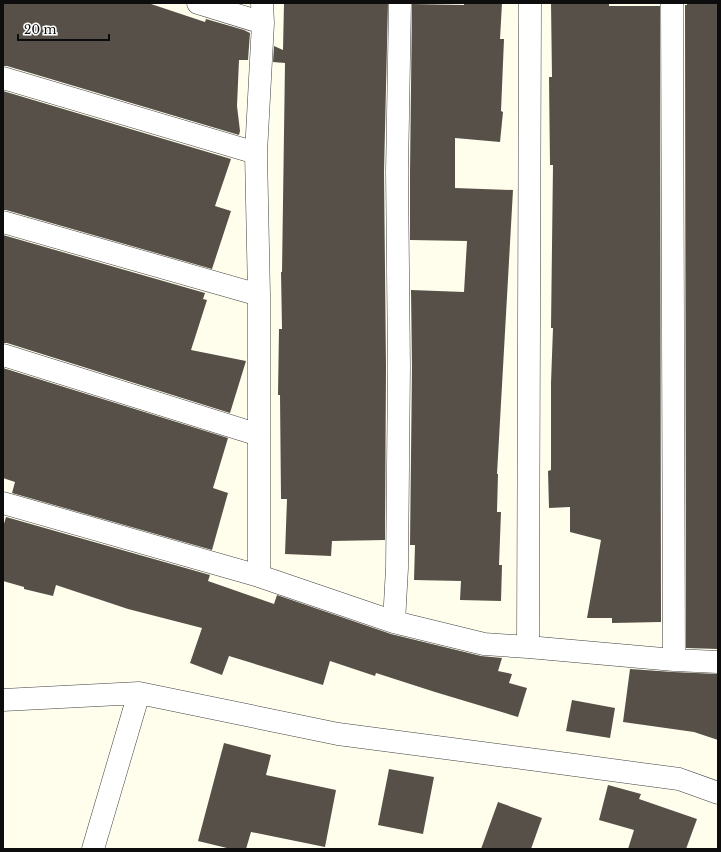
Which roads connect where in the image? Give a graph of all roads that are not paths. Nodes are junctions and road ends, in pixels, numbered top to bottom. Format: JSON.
{"nodes":[{"id":1,"x":198,"y":3,"type":"edge"},
{"id":2,"x":400,"y":3,"type":"edge"},
{"id":3,"x":530,"y":3,"type":"edge"},
{"id":4,"x":672,"y":3,"type":"edge"},
{"id":5,"x":263,"y":13,"type":"edge"},
{"id":6,"x":3,"y":78,"type":"edge"},
{"id":7,"x":256,"y":153,"type":"junction"},
{"id":8,"x":3,"y":222,"type":"edge"},
{"id":9,"x":260,"y":295,"type":"junction"},
{"id":10,"x":3,"y":356,"type":"edge"},
{"id":11,"x":259,"y":435,"type":"junction"},
{"id":12,"x":3,"y":503,"type":"edge"},
{"id":13,"x":259,"y":576,"type":"junction"},
{"id":14,"x":394,"y":622,"type":"junction"},
{"id":15,"x":528,"y":647,"type":"junction"},
{"id":16,"x":674,"y":660,"type":"junction"},
{"id":17,"x":718,"y":662,"type":"edge"},
{"id":18,"x":139,"y":694,"type":"junction"},
{"id":19,"x":3,"y":700,"type":"edge"},
{"id":20,"x":718,"y":793,"type":"edge"},
{"id":21,"x":93,"y":849,"type":"edge"}],
"edges":[{"from":1,"to":5,"type":"street"},
{"from":2,"to":14,"type":"street"},
{"from":3,"to":15,"type":"street"},
{"from":4,"to":16,"type":"street"},
{"from":5,"to":7,"type":"street"},
{"from":6,"to":7,"type":"street"},
{"from":7,"to":9,"type":"street"},
{"from":8,"to":9,"type":"street"},
{"from":9,"to":11,"type":"street"},
{"from":10,"to":11,"type":"street"},
{"from":11,"to":13,"type":"street"},
{"from":12,"to":13,"type":"street"},
{"from":13,"to":14,"type":"street"},
{"from":14,"to":15,"type":"street"},
{"from":15,"to":16,"type":"street"},
{"from":16,"to":17,"type":"street"},
{"from":18,"to":19,"type":"street"},
{"from":18,"to":20,"type":"street"},
{"from":18,"to":21,"type":"street"}]}
